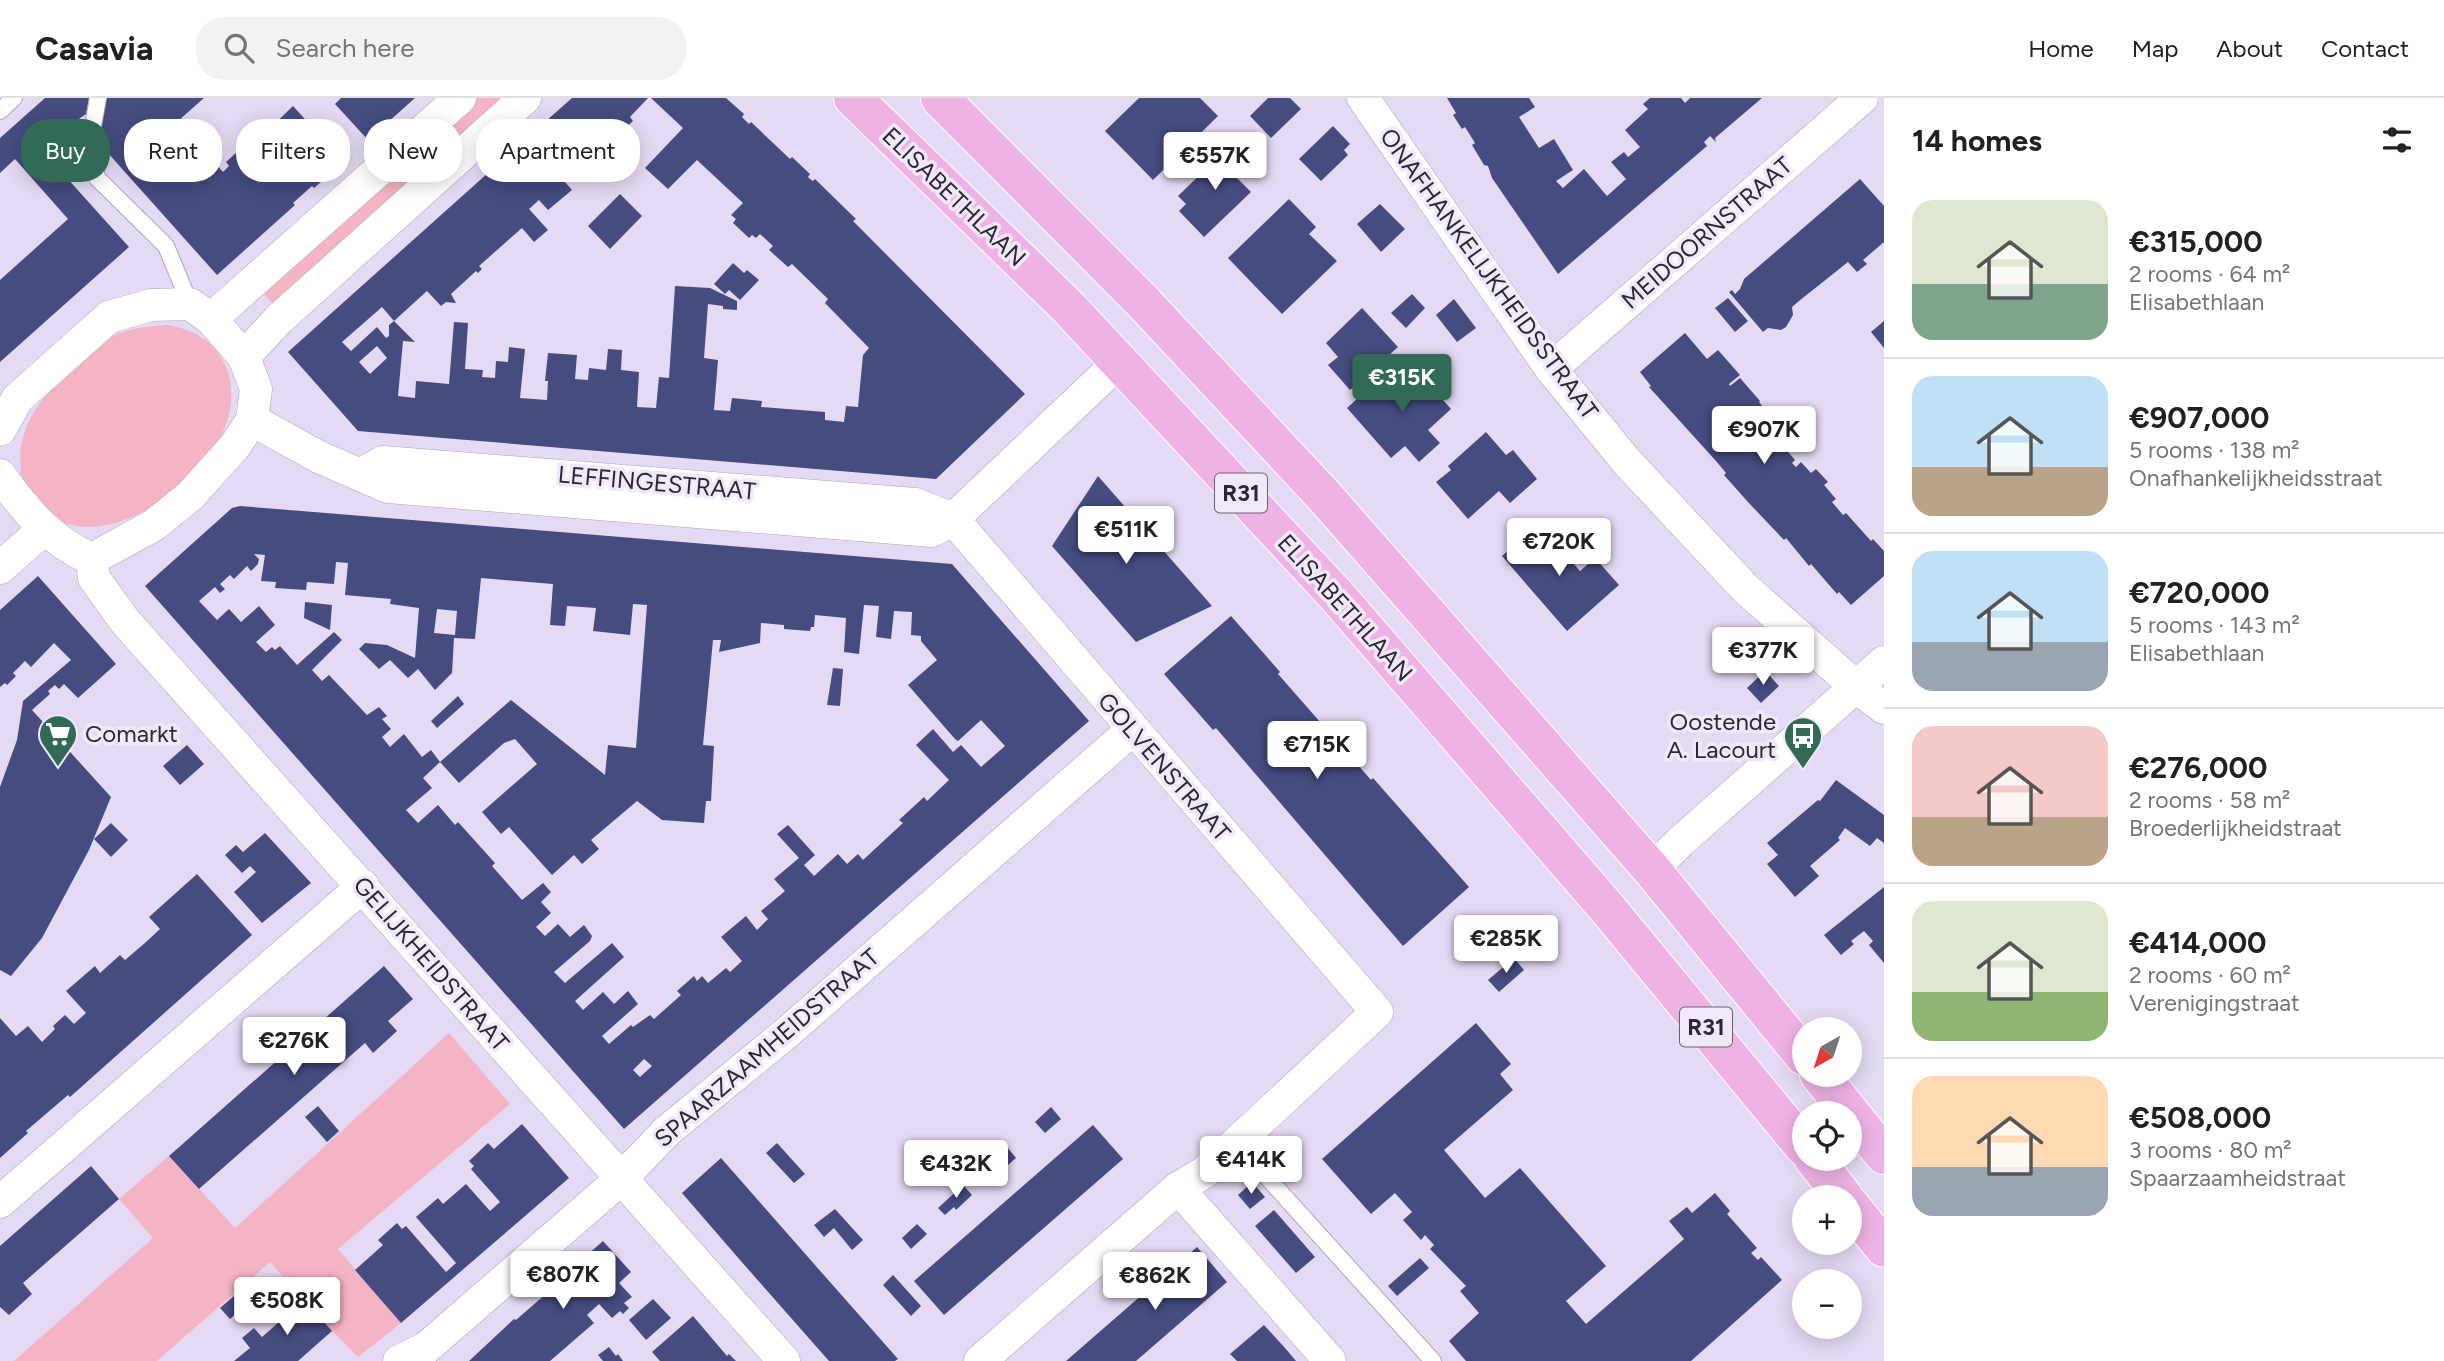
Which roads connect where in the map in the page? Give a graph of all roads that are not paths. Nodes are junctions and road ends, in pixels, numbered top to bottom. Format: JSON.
{"nodes":[{"id":1,"x":14,"y":98,"type":"edge"},
{"id":2,"x":98,"y":98,"type":"edge"},
{"id":3,"x":460,"y":98,"type":"edge"},
{"id":4,"x":525,"y":98,"type":"edge"},
{"id":5,"x":853,"y":98,"type":"edge"},
{"id":6,"x":940,"y":98,"type":"edge"},
{"id":7,"x":1363,"y":98,"type":"edge"},
{"id":8,"x":1863,"y":98,"type":"edge"},
{"id":9,"x":0,"y":111,"type":"edge"},
{"id":10,"x":200,"y":312,"type":"junction"},
{"id":11,"x":244,"y":357,"type":"junction"},
{"id":12,"x":1119,"y":362,"type":"junction"},
{"id":13,"x":1551,"y":369,"type":"junction"},
{"id":14,"x":252,"y":420,"type":"junction"},
{"id":15,"x":0,"y":430,"type":"edge"},
{"id":16,"x":5,"y":494,"type":"edge"},
{"id":17,"x":953,"y":519,"type":"junction"},
{"id":18,"x":44,"y":529,"type":"junction"},
{"id":19,"x":92,"y":559,"type":"junction"},
{"id":20,"x":0,"y":568,"type":"edge"},
{"id":21,"x":1884,"y":662,"type":"edge"},
{"id":22,"x":1855,"y":686,"type":"junction"},
{"id":23,"x":1884,"y":708,"type":"edge"},
{"id":24,"x":1132,"y":730,"type":"junction"},
{"id":25,"x":1652,"y":870,"type":"junction"},
{"id":26,"x":363,"y":886,"type":"junction"},
{"id":27,"x":1608,"y":908,"type":"junction"},
{"id":28,"x":1792,"y":1041,"type":"edge"},
{"id":29,"x":1829,"y":1087,"type":"edge"},
{"id":30,"x":1792,"y":1132,"type":"edge"},
{"id":31,"x":1237,"y":1144,"type":"junction"},
{"id":32,"x":1884,"y":1155,"type":"edge"},
{"id":33,"x":1823,"y":1171,"type":"edge"},
{"id":34,"x":621,"y":1178,"type":"junction"},
{"id":35,"x":1834,"y":1185,"type":"edge"},
{"id":36,"x":1178,"y":1188,"type":"junction"},
{"id":37,"x":0,"y":1202,"type":"edge"},
{"id":38,"x":1862,"y":1220,"type":"edge"},
{"id":39,"x":1884,"y":1248,"type":"edge"},
{"id":40,"x":399,"y":1361,"type":"edge"},
{"id":41,"x":784,"y":1361,"type":"edge"},
{"id":42,"x":980,"y":1361,"type":"edge"},
{"id":43,"x":1330,"y":1361,"type":"edge"},
{"id":44,"x":1433,"y":1361,"type":"edge"}],
"edges":[{"from":1,"to":9,"type":"lane"},
{"from":2,"to":10,"type":"lane"},
{"from":3,"to":10,"type":"street"},
{"from":4,"to":11,"type":"street"},
{"from":5,"to":12,"type":"main road","name":"ELISABETHLAAN","number":"R31"},
{"from":6,"to":25,"type":"main road","number":"R31"},
{"from":7,"to":13,"type":"street","name":"ONAFHANKELIJKHEIDSSTRAAT"},
{"from":8,"to":13,"type":"street","name":"MEIDOORNSTRAAT"},
{"from":10,"to":11,"type":"street"},
{"from":10,"to":15,"type":"street"},
{"from":11,"to":14,"type":"street"},
{"from":12,"to":17,"type":"street","name":"LEFFINGESTRAAT"},
{"from":12,"to":27,"type":"main road","name":"ELISABETHLAAN","number":"R31"},
{"from":13,"to":22,"type":"street","name":"ONAFHANKELIJKHEIDSSTRAAT"},
{"from":14,"to":17,"type":"street","name":"LEFFINGESTRAAT"},
{"from":14,"to":19,"type":"street"},
{"from":16,"to":18,"type":"street"},
{"from":17,"to":24,"type":"street","name":"GOLVENSTRAAT"},
{"from":18,"to":19,"type":"street"},
{"from":18,"to":20,"type":"street"},
{"from":19,"to":26,"type":"street","name":"GELIJKHEIDSTRAAT"},
{"from":21,"to":22,"type":"street"},
{"from":22,"to":23,"type":"street","name":"ONAFHANKELIJKHEIDSSTRAAT"},
{"from":22,"to":25,"type":"street"},
{"from":24,"to":31,"type":"street","name":"GOLVENSTRAAT"},
{"from":24,"to":34,"type":"street","name":"SPAARZAAMHEIDSTRAAT"},
{"from":25,"to":27,"type":"main road"},
{"from":25,"to":28,"type":"main road","number":"R31"},
{"from":26,"to":34,"type":"street","name":"GELIJKHEIDSTRAAT"},
{"from":26,"to":37,"type":"street"},
{"from":27,"to":30,"type":"main road","name":"ELISABETHLAAN","number":"R31"},
{"from":29,"to":32,"type":"main road"},
{"from":31,"to":36,"type":"street"},
{"from":31,"to":44,"type":"lane"},
{"from":33,"to":35,"type":"main road"},
{"from":34,"to":40,"type":"street","name":"SPAARZAAMHEIDSTRAAT"},
{"from":34,"to":41,"type":"street","name":"GELIJKHEIDSTRAAT"},
{"from":36,"to":42,"type":"street"},
{"from":36,"to":43,"type":"street"},
{"from":38,"to":39,"type":"main road"}]}
